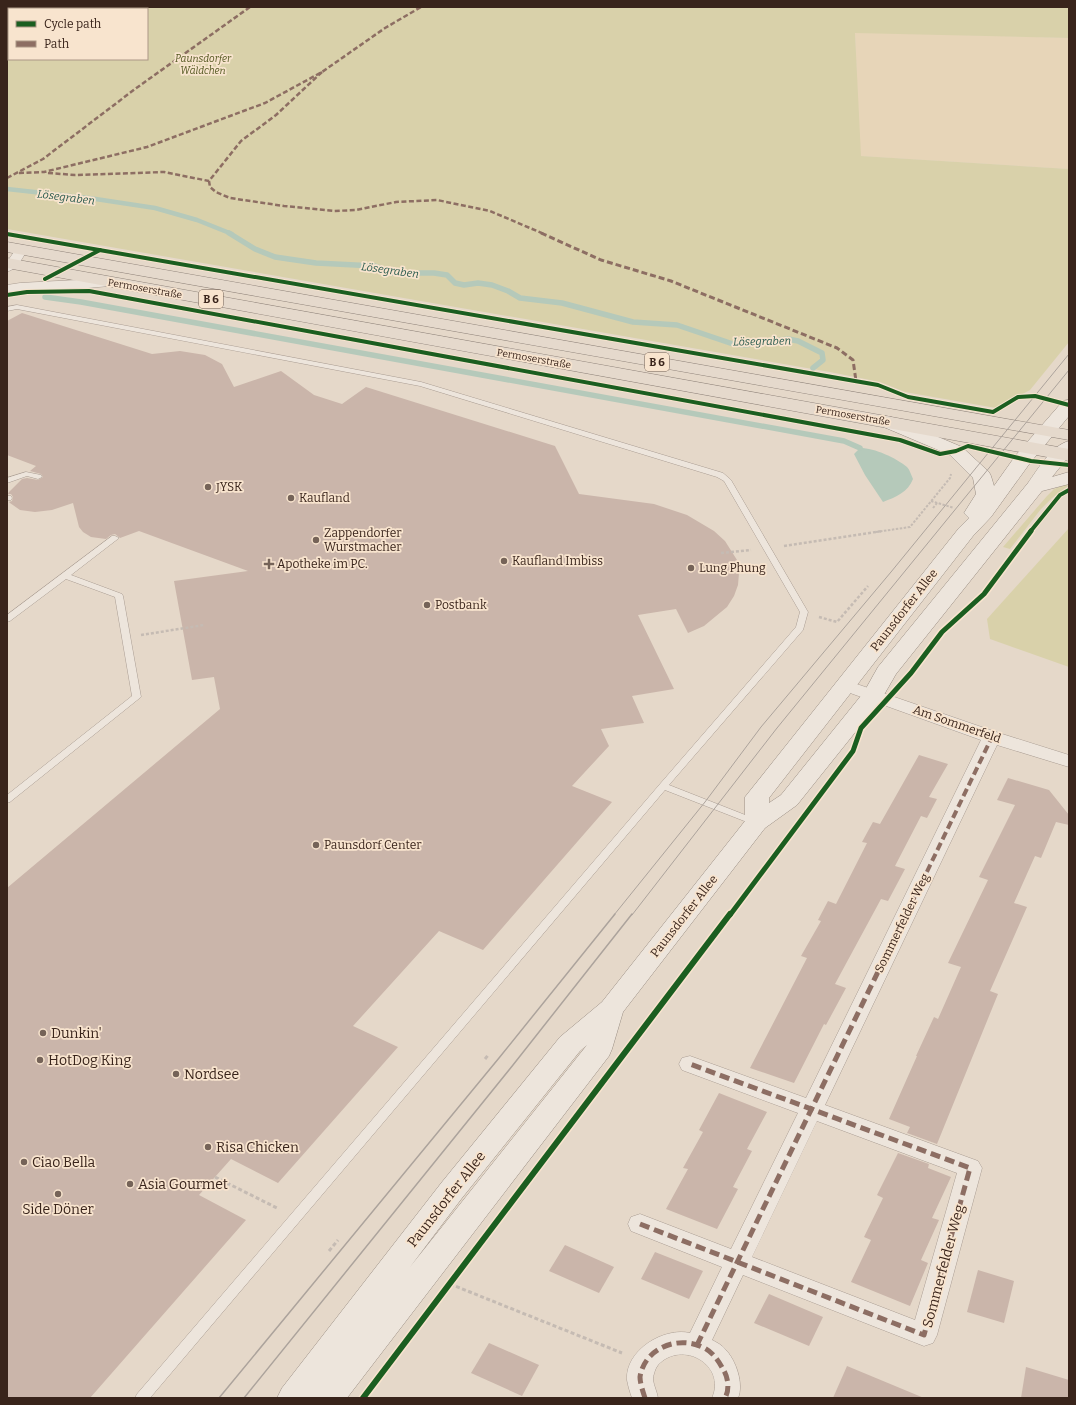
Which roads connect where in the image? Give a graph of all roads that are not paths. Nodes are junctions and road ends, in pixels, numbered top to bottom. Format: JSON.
{"nodes":[{"id":1,"x":10,"y":258,"type":"edge"},
{"id":2,"x":115,"y":282,"type":"junction"},
{"id":3,"x":7,"y":289,"type":"edge"},
{"id":4,"x":7,"y":309,"type":"edge"},
{"id":5,"x":1069,"y":405,"type":"edge"},
{"id":6,"x":884,"y":420,"type":"junction"},
{"id":7,"x":1047,"y":431,"type":"junction"},
{"id":8,"x":1069,"y":435,"type":"edge"},
{"id":9,"x":1032,"y":447,"type":"junction"},
{"id":10,"x":1066,"y":451,"type":"edge"},
{"id":11,"x":38,"y":477,"type":"dead end"},
{"id":12,"x":1069,"y":478,"type":"edge"},
{"id":13,"x":7,"y":481,"type":"edge"},
{"id":14,"x":1035,"y":487,"type":"junction"},
{"id":15,"x":966,"y":532,"type":"junction"},
{"id":16,"x":115,"y":538,"type":"dead end"},
{"id":17,"x":67,"y":576,"type":"junction"},
{"id":18,"x":7,"y":619,"type":"edge"},
{"id":19,"x":845,"y":685,"type":"junction"},
{"id":20,"x":873,"y":695,"type":"junction"},
{"id":21,"x":992,"y":737,"type":"junction"},
{"id":22,"x":1069,"y":761,"type":"edge"},
{"id":23,"x":663,"y":786,"type":"junction"},
{"id":24,"x":7,"y":800,"type":"edge"},
{"id":25,"x":757,"y":822,"type":"junction"},
{"id":26,"x":611,"y":1009,"type":"junction"},
{"id":27,"x":690,"y":1064,"type":"dead end"},
{"id":28,"x":811,"y":1109,"type":"junction"},
{"id":29,"x":640,"y":1224,"type":"dead end"},
{"id":30,"x":738,"y":1262,"type":"junction"},
{"id":31,"x":697,"y":1345,"type":"junction"},
{"id":32,"x":142,"y":1398,"type":"edge"},
{"id":33,"x":293,"y":1398,"type":"edge"},
{"id":34,"x":328,"y":1398,"type":"edge"},
{"id":35,"x":645,"y":1398,"type":"edge"},
{"id":36,"x":725,"y":1398,"type":"edge"}],
"edges":[{"from":1,"to":2,"type":"main road","name":"Permoserstraße","number":"B 6"},
{"from":1,"to":7,"type":"main road","name":"Permoserstraße","number":"B 6"},
{"from":2,"to":3,"type":"street"},
{"from":2,"to":6,"type":"main road","name":"Permoserstraße","number":"B 6"},
{"from":4,"to":23,"type":"lane"},
{"from":5,"to":7,"type":"main road","name":"Paunsdorfer Allee"},
{"from":6,"to":9,"type":"main road","name":"Permoserstraße","number":"B 6"},
{"from":6,"to":15,"type":"main road"},
{"from":7,"to":8,"type":"main road","number":"B 6"},
{"from":7,"to":9,"type":"main road","name":"Paunsdorfer Allee"},
{"from":9,"to":10,"type":"main road","name":"Permoserstraße","number":"B 6"},
{"from":9,"to":15,"type":"main road","name":"Paunsdorfer Allee"},
{"from":10,"to":14,"type":"main road","name":"Paunsdorfer Allee"},
{"from":11,"to":13,"type":"lane"},
{"from":12,"to":14,"type":"main road"},
{"from":14,"to":20,"type":"main road","name":"Paunsdorfer Allee"},
{"from":15,"to":19,"type":"main road","name":"Paunsdorfer Allee"},
{"from":16,"to":17,"type":"lane"},
{"from":17,"to":18,"type":"lane"},
{"from":17,"to":24,"type":"lane"},
{"from":19,"to":20,"type":"street","name":"Am Sommerfeld"},
{"from":19,"to":25,"type":"main road","name":"Paunsdorfer Allee"},
{"from":20,"to":21,"type":"street","name":"Am Sommerfeld"},
{"from":20,"to":25,"type":"main road","name":"Paunsdorfer Allee"},
{"from":21,"to":22,"type":"street","name":"Am Sommerfeld"},
{"from":21,"to":28,"type":"street","name":"Sommerfelder Weg"},
{"from":23,"to":25,"type":"lane"},
{"from":23,"to":32,"type":"lane"},
{"from":25,"to":26,"type":"main road","name":"Paunsdorfer Allee"},
{"from":26,"to":33,"type":"main road","name":"Paunsdorfer Allee"},
{"from":26,"to":34,"type":"main road","name":"Paunsdorfer Allee"},
{"from":27,"to":28,"type":"street","name":"Sommerfelder Weg"},
{"from":28,"to":30,"type":"street","name":"Sommerfelder Weg"},
{"from":28,"to":30,"type":"street","name":"Sommerfelder Weg"},
{"from":29,"to":30,"type":"street","name":"Sommerfelder Weg"},
{"from":30,"to":31,"type":"street","name":"Sommerfelder Weg"},
{"from":31,"to":35,"type":"street"},
{"from":31,"to":36,"type":"street"}]}
